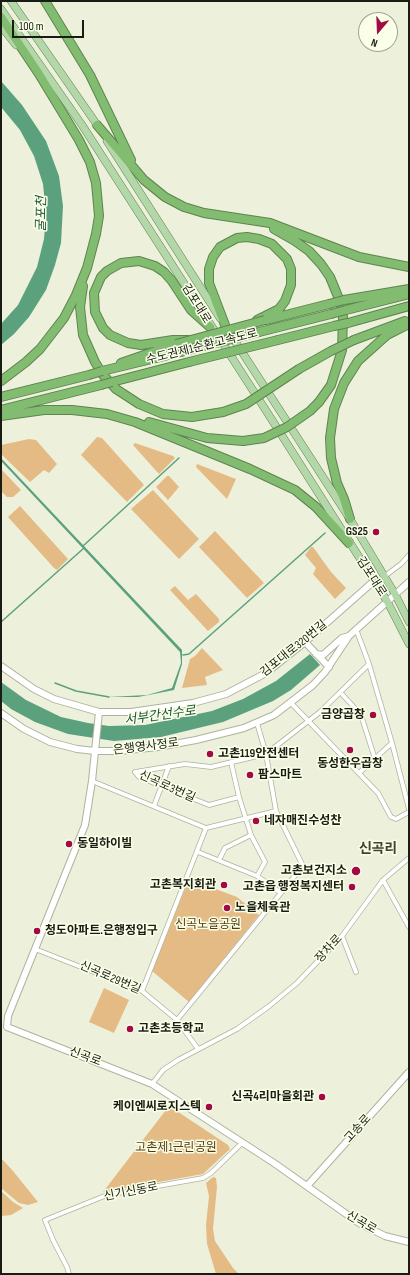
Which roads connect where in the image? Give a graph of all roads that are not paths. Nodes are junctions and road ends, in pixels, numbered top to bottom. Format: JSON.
{"nodes":[{"id":1,"x":11,"y":1,"type":"edge"},
{"id":2,"x":45,"y":1,"type":"edge"},
{"id":3,"x":1,"y":9,"type":"edge"},
{"id":4,"x":1,"y":17,"type":"edge"},
{"id":5,"x":1,"y":26,"type":"edge"},
{"id":6,"x":39,"y":74,"type":"junction"},
{"id":7,"x":97,"y":124,"type":"junction"},
{"id":8,"x":82,"y":125,"type":"junction"},
{"id":9,"x":137,"y":172,"type":"junction"},
{"id":10,"x":249,"y":219,"type":"junction"},
{"id":11,"x":409,"y":267,"type":"edge"},
{"id":12,"x":86,"y":268,"type":"junction"},
{"id":13,"x":409,"y":289,"type":"edge"},
{"id":14,"x":409,"y":294,"type":"edge"},
{"id":15,"x":409,"y":306,"type":"edge"},
{"id":16,"x":264,"y":319,"type":"junction"},
{"id":17,"x":409,"y":320,"type":"edge"},
{"id":18,"x":409,"y":324,"type":"edge"},
{"id":19,"x":224,"y":325,"type":"junction"},
{"id":20,"x":210,"y":327,"type":"junction"},
{"id":21,"x":174,"y":342,"type":"junction"},
{"id":22,"x":102,"y":371,"type":"junction"},
{"id":23,"x":1,"y":381,"type":"edge"},
{"id":24,"x":1,"y":397,"type":"edge"},
{"id":25,"x":1,"y":410,"type":"edge"},
{"id":26,"x":107,"y":414,"type":"junction"},
{"id":27,"x":1,"y":416,"type":"edge"},
{"id":28,"x":350,"y":519,"type":"junction"},
{"id":29,"x":349,"y":543,"type":"junction"},
{"id":30,"x":409,"y":555,"type":"edge"},
{"id":31,"x":385,"y":576,"type":"junction"},
{"id":32,"x":374,"y":581,"type":"junction"},
{"id":33,"x":409,"y":582,"type":"edge"},
{"id":34,"x":395,"y":594,"type":"junction"},
{"id":35,"x":387,"y":601,"type":"junction"},
{"id":36,"x":409,"y":622,"type":"edge"},
{"id":37,"x":356,"y":629,"type":"junction"},
{"id":38,"x":349,"y":636,"type":"junction"},
{"id":39,"x":305,"y":642,"type":"junction"},
{"id":40,"x":409,"y":644,"type":"edge"},
{"id":41,"x":316,"y":654,"type":"junction"},
{"id":42,"x":369,"y":664,"type":"junction"},
{"id":43,"x":1,"y":666,"type":"edge"},
{"id":44,"x":329,"y":667,"type":"junction"},
{"id":45,"x":341,"y":693,"type":"junction"},
{"id":46,"x":291,"y":703,"type":"junction"},
{"id":47,"x":1,"y":713,"type":"edge"},
{"id":48,"x":98,"y":715,"type":"junction"},
{"id":49,"x":308,"y":722,"type":"junction"},
{"id":50,"x":257,"y":723,"type":"junction"},
{"id":51,"x":392,"y":743,"type":"junction"},
{"id":52,"x":95,"y":748,"type":"junction"},
{"id":53,"x":266,"y":754,"type":"junction"},
{"id":54,"x":375,"y":759,"type":"junction"},
{"id":55,"x":231,"y":762,"type":"junction"},
{"id":56,"x":169,"y":766,"type":"junction"},
{"id":57,"x":359,"y":773,"type":"junction"},
{"id":58,"x":92,"y":781,"type":"junction"},
{"id":59,"x":162,"y":786,"type":"junction"},
{"id":60,"x":239,"y":797,"type":"junction"},
{"id":61,"x":154,"y":806,"type":"junction"},
{"id":62,"x":409,"y":809,"type":"edge"},
{"id":63,"x":276,"y":811,"type":"junction"},
{"id":64,"x":409,"y":812,"type":"edge"},
{"id":65,"x":244,"y":818,"type":"junction"},
{"id":66,"x":206,"y":828,"type":"junction"},
{"id":67,"x":251,"y":835,"type":"junction"},
{"id":68,"x":198,"y":852,"type":"junction"},
{"id":69,"x":409,"y":858,"type":"edge"},
{"id":70,"x":219,"y":860,"type":"junction"},
{"id":71,"x":257,"y":876,"type":"junction"},
{"id":72,"x":382,"y":880,"type":"junction"},
{"id":73,"x":281,"y":893,"type":"junction"},
{"id":74,"x":409,"y":927,"type":"edge"},
{"id":75,"x":342,"y":936,"type":"junction"},
{"id":76,"x":35,"y":949,"type":"junction"},
{"id":77,"x":356,"y":972,"type":"dead end"},
{"id":78,"x":142,"y":991,"type":"junction"},
{"id":79,"x":178,"y":1020,"type":"junction"},
{"id":80,"x":198,"y":1049,"type":"junction"},
{"id":81,"x":409,"y":1072,"type":"edge"},
{"id":82,"x":152,"y":1084,"type":"junction"},
{"id":83,"x":242,"y":1143,"type":"junction"},
{"id":84,"x":307,"y":1186,"type":"junction"},
{"id":85,"x":409,"y":1242,"type":"edge"},
{"id":86,"x":69,"y":1274,"type":"edge"}],
"edges":[{"from":1,"to":7,"type":"main road","name":"김포대로"},
{"from":2,"to":9,"type":"highway"},
{"from":3,"to":8,"type":"main road","name":"김포대로"},
{"from":4,"to":6,"type":"highway"},
{"from":5,"to":6,"type":"main road"},
{"from":6,"to":8,"type":"main road"},
{"from":6,"to":12,"type":"highway"},
{"from":7,"to":9,"type":"highway"},
{"from":7,"to":19,"type":"main road","name":"김포대로"},
{"from":8,"to":20,"type":"main road","name":"김포대로"},
{"from":9,"to":10,"type":"highway"},
{"from":10,"to":11,"type":"highway"},
{"from":10,"to":26,"type":"highway","bridge":true},
{"from":12,"to":17,"type":"highway","bridge":true},
{"from":12,"to":23,"type":"highway"},
{"from":13,"to":16,"type":"highway","bridge":true},
{"from":14,"to":22,"type":"highway","name":"수도권제1순환고속도로","bridge":true},
{"from":15,"to":25,"type":"highway","name":"수도권제1순환고속도로","bridge":true},
{"from":16,"to":19,"type":"highway"},
{"from":16,"to":21,"type":"highway","bridge":true},
{"from":18,"to":28,"type":"highway"},
{"from":19,"to":28,"type":"main road","name":"김포대로"},
{"from":20,"to":21,"type":"highway"},
{"from":20,"to":29,"type":"main road","name":"김포대로"},
{"from":21,"to":22,"type":"highway"},
{"from":22,"to":24,"type":"highway","name":"수도권제1순환고속도로","bridge":true},
{"from":26,"to":27,"type":"highway"},
{"from":26,"to":29,"type":"highway"},
{"from":28,"to":31,"type":"main road","name":"김포대로"},
{"from":29,"to":32,"type":"main road","name":"김포대로"},
{"from":30,"to":31,"type":"street"},
{"from":31,"to":34,"type":"main road","name":"김포대로"},
{"from":32,"to":35,"type":"main road","name":"김포대로"},
{"from":32,"to":39,"type":"street","name":"김포대로320번길"},
{"from":33,"to":34,"type":"street","name":"은행영사정로"},
{"from":34,"to":35,"type":"street","name":"은행영사정로"},
{"from":34,"to":36,"type":"main road","name":"김포대로"},
{"from":35,"to":37,"type":"street","name":"은행영사정로"},
{"from":35,"to":40,"type":"main road","name":"김포대로"},
{"from":37,"to":38,"type":"street","name":"은행영사정로"},
{"from":37,"to":42,"type":"street"},
{"from":38,"to":41,"type":"street"},
{"from":38,"to":44,"type":"street","name":"은행영사정로"},
{"from":39,"to":41,"type":"street"},
{"from":39,"to":48,"type":"street","name":"김포대로320번길"},
{"from":41,"to":44,"type":"street"},
{"from":42,"to":45,"type":"street"},
{"from":42,"to":51,"type":"street"},
{"from":43,"to":48,"type":"street","name":"김포대로320번길"},
{"from":44,"to":46,"type":"street","name":"은행영사정로"},
{"from":45,"to":49,"type":"street"},
{"from":45,"to":54,"type":"street"},
{"from":46,"to":49,"type":"street"},
{"from":46,"to":50,"type":"street","name":"은행영사정로"},
{"from":47,"to":52,"type":"street","name":"은행영사정로"},
{"from":48,"to":52,"type":"street","name":"신곡로"},
{"from":49,"to":53,"type":"street"},
{"from":49,"to":57,"type":"street"},
{"from":50,"to":52,"type":"street","name":"은행영사정로"},
{"from":50,"to":53,"type":"street"},
{"from":51,"to":54,"type":"street"},
{"from":51,"to":62,"type":"street"},
{"from":52,"to":58,"type":"street","name":"신곡로"},
{"from":53,"to":55,"type":"street","name":"신곡로3번길"},
{"from":53,"to":63,"type":"street"},
{"from":54,"to":57,"type":"street"},
{"from":55,"to":56,"type":"street","name":"신곡로3번길"},
{"from":55,"to":60,"type":"street"},
{"from":56,"to":59,"type":"street"},
{"from":56,"to":59,"type":"street","name":"신곡로3번길"},
{"from":57,"to":64,"type":"street"},
{"from":58,"to":61,"type":"street","name":"신곡로3번길"},
{"from":58,"to":76,"type":"street","name":"신곡로"},
{"from":59,"to":60,"type":"street","name":"신곡로3번길"},
{"from":59,"to":61,"type":"street"},
{"from":60,"to":65,"type":"street"},
{"from":61,"to":66,"type":"street","name":"신곡로3번길"},
{"from":63,"to":65,"type":"street"},
{"from":63,"to":73,"type":"street"},
{"from":65,"to":66,"type":"street"},
{"from":65,"to":67,"type":"street"},
{"from":66,"to":68,"type":"street"},
{"from":67,"to":70,"type":"street"},
{"from":67,"to":71,"type":"street"},
{"from":68,"to":70,"type":"street"},
{"from":68,"to":78,"type":"street"},
{"from":69,"to":72,"type":"street","name":"장차로"},
{"from":70,"to":71,"type":"street"},
{"from":71,"to":73,"type":"street"},
{"from":72,"to":74,"type":"street"},
{"from":72,"to":75,"type":"street","name":"장차로"},
{"from":73,"to":79,"type":"street"},
{"from":75,"to":77,"type":"street"},
{"from":75,"to":80,"type":"street","name":"장차로"},
{"from":76,"to":78,"type":"street","name":"신곡로29번길"},
{"from":76,"to":82,"type":"street","name":"신곡로"},
{"from":78,"to":79,"type":"street","name":"신곡로29번길"},
{"from":79,"to":80,"type":"street","name":"신곡로29번길"},
{"from":80,"to":82,"type":"street"},
{"from":81,"to":84,"type":"street","name":"고송로"},
{"from":82,"to":83,"type":"street","name":"신곡로"},
{"from":83,"to":84,"type":"street","name":"신곡로"},
{"from":83,"to":86,"type":"street","name":"신기신동로"},
{"from":84,"to":85,"type":"street","name":"신곡로"}]}
